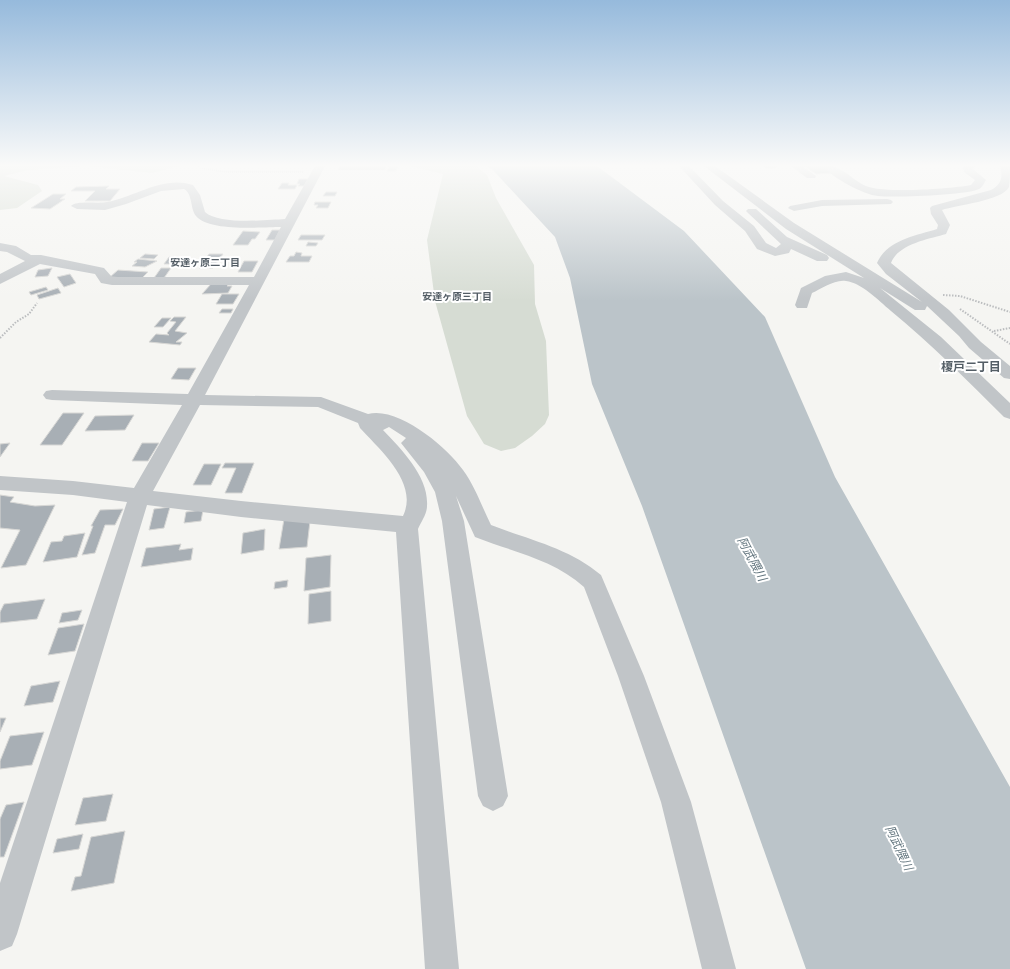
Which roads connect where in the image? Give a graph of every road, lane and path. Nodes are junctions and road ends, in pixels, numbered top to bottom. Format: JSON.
{"nodes":[{"id":1,"x":198,"y":211,"type":"edge"},
{"id":2,"x":296,"y":211,"type":"edge"},
{"id":3,"x":729,"y":211,"type":"edge"},
{"id":4,"x":752,"y":211,"type":"edge"},
{"id":5,"x":770,"y":211,"type":"edge"},
{"id":6,"x":937,"y":211,"type":"edge"},
{"id":7,"x":290,"y":223,"type":"junction"},
{"id":8,"x":789,"y":244,"type":"junction"},
{"id":9,"x":0,"y":247,"type":"edge"},
{"id":10,"x":41,"y":260,"type":"junction"},
{"id":11,"x":846,"y":276,"type":"junction"},
{"id":12,"x":0,"y":280,"type":"edge"},
{"id":13,"x":258,"y":281,"type":"junction"},
{"id":14,"x":940,"y":296,"type":"dead end"},
{"id":15,"x":37,"y":303,"type":"dead end"},
{"id":16,"x":802,"y":305,"type":"dead end"},
{"id":17,"x":1010,"y":312,"type":"edge"},
{"id":18,"x":1010,"y":328,"type":"edge"},
{"id":19,"x":994,"y":331,"type":"dead end"},
{"id":20,"x":0,"y":338,"type":"edge"},
{"id":21,"x":992,"y":360,"type":"edge"},
{"id":22,"x":1010,"y":388,"type":"edge"},
{"id":23,"x":52,"y":395,"type":"dead end"},
{"id":24,"x":194,"y":400,"type":"junction"},
{"id":25,"x":1010,"y":413,"type":"edge"},
{"id":26,"x":371,"y":420,"type":"junction"},
{"id":27,"x":0,"y":483,"type":"edge"},
{"id":28,"x":139,"y":497,"type":"junction"},
{"id":29,"x":409,"y":525,"type":"junction"},
{"id":30,"x":493,"y":796,"type":"dead end"},
{"id":31,"x":0,"y":934,"type":"edge"},
{"id":32,"x":442,"y":969,"type":"edge"},
{"id":33,"x":719,"y":969,"type":"edge"}],
"edges":[{"from":1,"to":7,"type":"street"},
{"from":2,"to":7,"type":"street"},
{"from":3,"to":8,"type":"street"},
{"from":4,"to":8,"type":"street"},
{"from":5,"to":21,"type":"street"},
{"from":6,"to":21,"type":"street"},
{"from":7,"to":13,"type":"street"},
{"from":8,"to":11,"type":"street"},
{"from":9,"to":10,"type":"street"},
{"from":10,"to":12,"type":"street"},
{"from":10,"to":13,"type":"street"},
{"from":11,"to":16,"type":"street"},
{"from":11,"to":25,"type":"street"},
{"from":13,"to":24,"type":"street"},
{"from":14,"to":17,"type":"path"},
{"from":15,"to":20,"type":"path"},
{"from":18,"to":19,"type":"path"},
{"from":21,"to":22,"type":"street"},
{"from":23,"to":24,"type":"street"},
{"from":24,"to":26,"type":"street"},
{"from":24,"to":28,"type":"street"},
{"from":26,"to":29,"type":"street"},
{"from":26,"to":30,"type":"street"},
{"from":26,"to":33,"type":"street"},
{"from":27,"to":28,"type":"street"},
{"from":28,"to":29,"type":"street"},
{"from":28,"to":31,"type":"street"},
{"from":29,"to":32,"type":"street"}]}
